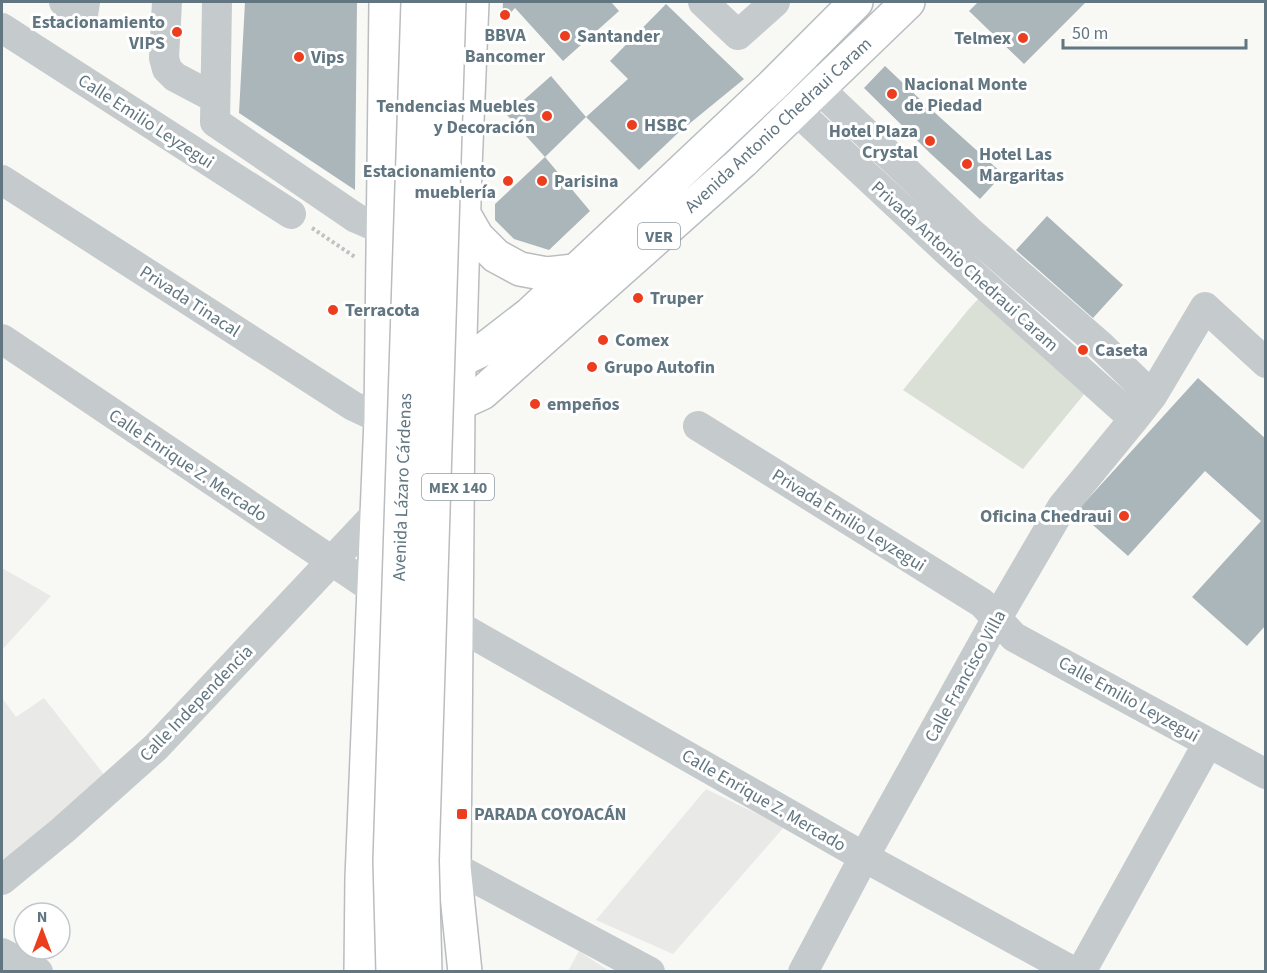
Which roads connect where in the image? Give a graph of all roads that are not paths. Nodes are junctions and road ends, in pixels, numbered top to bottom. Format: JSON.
{"nodes":[{"id":1,"x":64,"y":2,"type":"edge"},
{"id":2,"x":85,"y":2,"type":"edge"},
{"id":3,"x":167,"y":2,"type":"edge"},
{"id":4,"x":217,"y":2,"type":"edge"},
{"id":5,"x":386,"y":2,"type":"edge"},
{"id":6,"x":418,"y":2,"type":"edge"},
{"id":7,"x":449,"y":2,"type":"edge"},
{"id":8,"x":472,"y":2,"type":"edge"},
{"id":9,"x":703,"y":2,"type":"edge"},
{"id":10,"x":775,"y":2,"type":"edge"},
{"id":11,"x":856,"y":2,"type":"edge"},
{"id":12,"x":888,"y":8,"type":"edge"},
{"id":13,"x":2,"y":28,"type":"edge"},
{"id":14,"x":782,"y":75,"type":"junction"},
{"id":15,"x":807,"y":99,"type":"junction"},
{"id":16,"x":214,"y":106,"type":"junction"},
{"id":17,"x":385,"y":162,"type":"junction"},
{"id":18,"x":465,"y":168,"type":"junction"},
{"id":19,"x":2,"y":180,"type":"edge"},
{"id":20,"x":464,"y":212,"type":"junction"},
{"id":21,"x":291,"y":214,"type":"road end"},
{"id":22,"x":384,"y":218,"type":"junction"},
{"id":23,"x":968,"y":230,"type":"junction"},
{"id":24,"x":948,"y":252,"type":"junction"},
{"id":25,"x":574,"y":271,"type":"junction"},
{"id":26,"x":2,"y":339,"type":"edge"},
{"id":27,"x":459,"y":361,"type":"junction"},
{"id":28,"x":1266,"y":363,"type":"edge"},
{"id":29,"x":381,"y":379,"type":"junction"},
{"id":30,"x":1152,"y":396,"type":"junction"},
{"id":31,"x":458,"y":404,"type":"junction"},
{"id":32,"x":381,"y":419,"type":"junction"},
{"id":33,"x":1134,"y":419,"type":"junction"},
{"id":34,"x":698,"y":426,"type":"dead end"},
{"id":35,"x":377,"y":513,"type":"junction"},
{"id":36,"x":331,"y":562,"type":"junction"},
{"id":37,"x":375,"y":590,"type":"junction"},
{"id":38,"x":997,"y":618,"type":"junction"},
{"id":39,"x":457,"y":625,"type":"junction"},
{"id":40,"x":1208,"y":743,"type":"junction"},
{"id":41,"x":1266,"y":774,"type":"edge"},
{"id":42,"x":864,"y":857,"type":"junction"},
{"id":43,"x":454,"y":867,"type":"junction"},
{"id":44,"x":362,"y":878,"type":"junction"},
{"id":45,"x":2,"y":880,"type":"edge"},
{"id":46,"x":2,"y":953,"type":"edge"},
{"id":47,"x":38,"y":972,"type":"edge"},
{"id":48,"x":361,"y":972,"type":"edge"},
{"id":49,"x":375,"y":972,"type":"edge"},
{"id":50,"x":393,"y":972,"type":"edge"},
{"id":51,"x":425,"y":972,"type":"edge"},
{"id":52,"x":465,"y":972,"type":"edge"},
{"id":53,"x":650,"y":972,"type":"edge"},
{"id":54,"x":803,"y":972,"type":"edge"},
{"id":55,"x":1074,"y":972,"type":"edge"},
{"id":56,"x":1081,"y":972,"type":"edge"}],
"edges":[{"from":1,"to":2,"type":"street"},
{"from":3,"to":16,"type":"street"},
{"from":4,"to":16,"type":"street"},
{"from":5,"to":17,"type":"main road"},
{"from":6,"to":50,"type":"main road","name":"Avenida Lázaro Cárdenas","number":"MEX 140","bridge":true},
{"from":7,"to":51,"type":"main road","name":"Avenida Lázaro Cárdenas","number":"MEX 140","bridge":true},
{"from":8,"to":18,"type":"main road","number":"MEX 140"},
{"from":9,"to":10,"type":"street"},
{"from":11,"to":14,"type":"main road","name":"Avenida Antonio Chedraui Caram","number":"VER"},
{"from":12,"to":15,"type":"main road","name":"Avenida Antonio Chedraui Caram","number":"VER"},
{"from":13,"to":21,"type":"street","name":"Calle Emilio Leyzegui"},
{"from":14,"to":15,"type":"street","name":"Privada Antonio Chedraui Caram"},
{"from":14,"to":25,"type":"main road","name":"Avenida Antonio Chedraui Caram","number":"VER"},
{"from":15,"to":23,"type":"street","name":"Privada Antonio Chedraui Caram"},
{"from":15,"to":24,"type":"street","name":"Privada Antonio Chedraui Caram"},
{"from":15,"to":31,"type":"main road","name":"Avenida Antonio Chedraui Caram","number":"VER"},
{"from":16,"to":22,"type":"street"},
{"from":17,"to":18,"type":"main road"},
{"from":17,"to":22,"type":"main road"},
{"from":18,"to":20,"type":"main road","number":"MEX 140"},
{"from":19,"to":32,"type":"street","name":"Privada Tinacal"},
{"from":20,"to":22,"type":"main road"},
{"from":20,"to":25,"type":"main road"},
{"from":20,"to":27,"type":"main road","number":"MEX 140"},
{"from":22,"to":29,"type":"main road"},
{"from":23,"to":24,"type":"street"},
{"from":23,"to":30,"type":"street","name":"Privada Antonio Chedraui Caram"},
{"from":24,"to":33,"type":"street","name":"Privada Antonio Chedraui Caram"},
{"from":25,"to":27,"type":"main road","name":"Avenida Antonio Chedraui Caram","number":"VER"},
{"from":26,"to":36,"type":"street","name":"Calle Enrique Z. Mercado"},
{"from":27,"to":29,"type":"main road","name":"Avenida Antonio Chedraui Caram","number":"VER"},
{"from":27,"to":31,"type":"main road","number":"MEX 140"},
{"from":28,"to":30,"type":"street","name":"Calle Francisco Villa"},
{"from":29,"to":32,"type":"main road"},
{"from":30,"to":33,"type":"street","name":"Calle Francisco Villa"},
{"from":31,"to":32,"type":"main road","name":"Avenida Antonio Chedraui Caram","number":"VER"},
{"from":31,"to":39,"type":"main road","number":"MEX 140"},
{"from":32,"to":35,"type":"main road"},
{"from":33,"to":38,"type":"street","name":"Calle Francisco Villa"},
{"from":34,"to":38,"type":"street","name":"Privada Emilio Leyzegui"},
{"from":35,"to":36,"type":"street","name":"Calle Independencia"},
{"from":35,"to":37,"type":"main road"},
{"from":36,"to":37,"type":"street","name":"Calle Enrique Z. Mercado"},
{"from":36,"to":45,"type":"street","name":"Calle Independencia"},
{"from":37,"to":44,"type":"main road"},
{"from":38,"to":40,"type":"street","name":"Calle Emilio Leyzegui"},
{"from":38,"to":42,"type":"street","name":"Calle Francisco Villa"},
{"from":39,"to":42,"type":"street","name":"Calle Enrique Z. Mercado"},
{"from":39,"to":43,"type":"main road","number":"MEX 140"},
{"from":40,"to":41,"type":"street","name":"Calle Emilio Leyzegui"},
{"from":40,"to":56,"type":"street"},
{"from":42,"to":54,"type":"street","name":"Calle Francisco Villa"},
{"from":42,"to":55,"type":"street","name":"Calle Enrique Z. Mercado"},
{"from":43,"to":52,"type":"main road","number":"MEX 140"},
{"from":43,"to":53,"type":"street"},
{"from":44,"to":48,"type":"main road"},
{"from":44,"to":49,"type":"main road"},
{"from":46,"to":47,"type":"street"}]}
